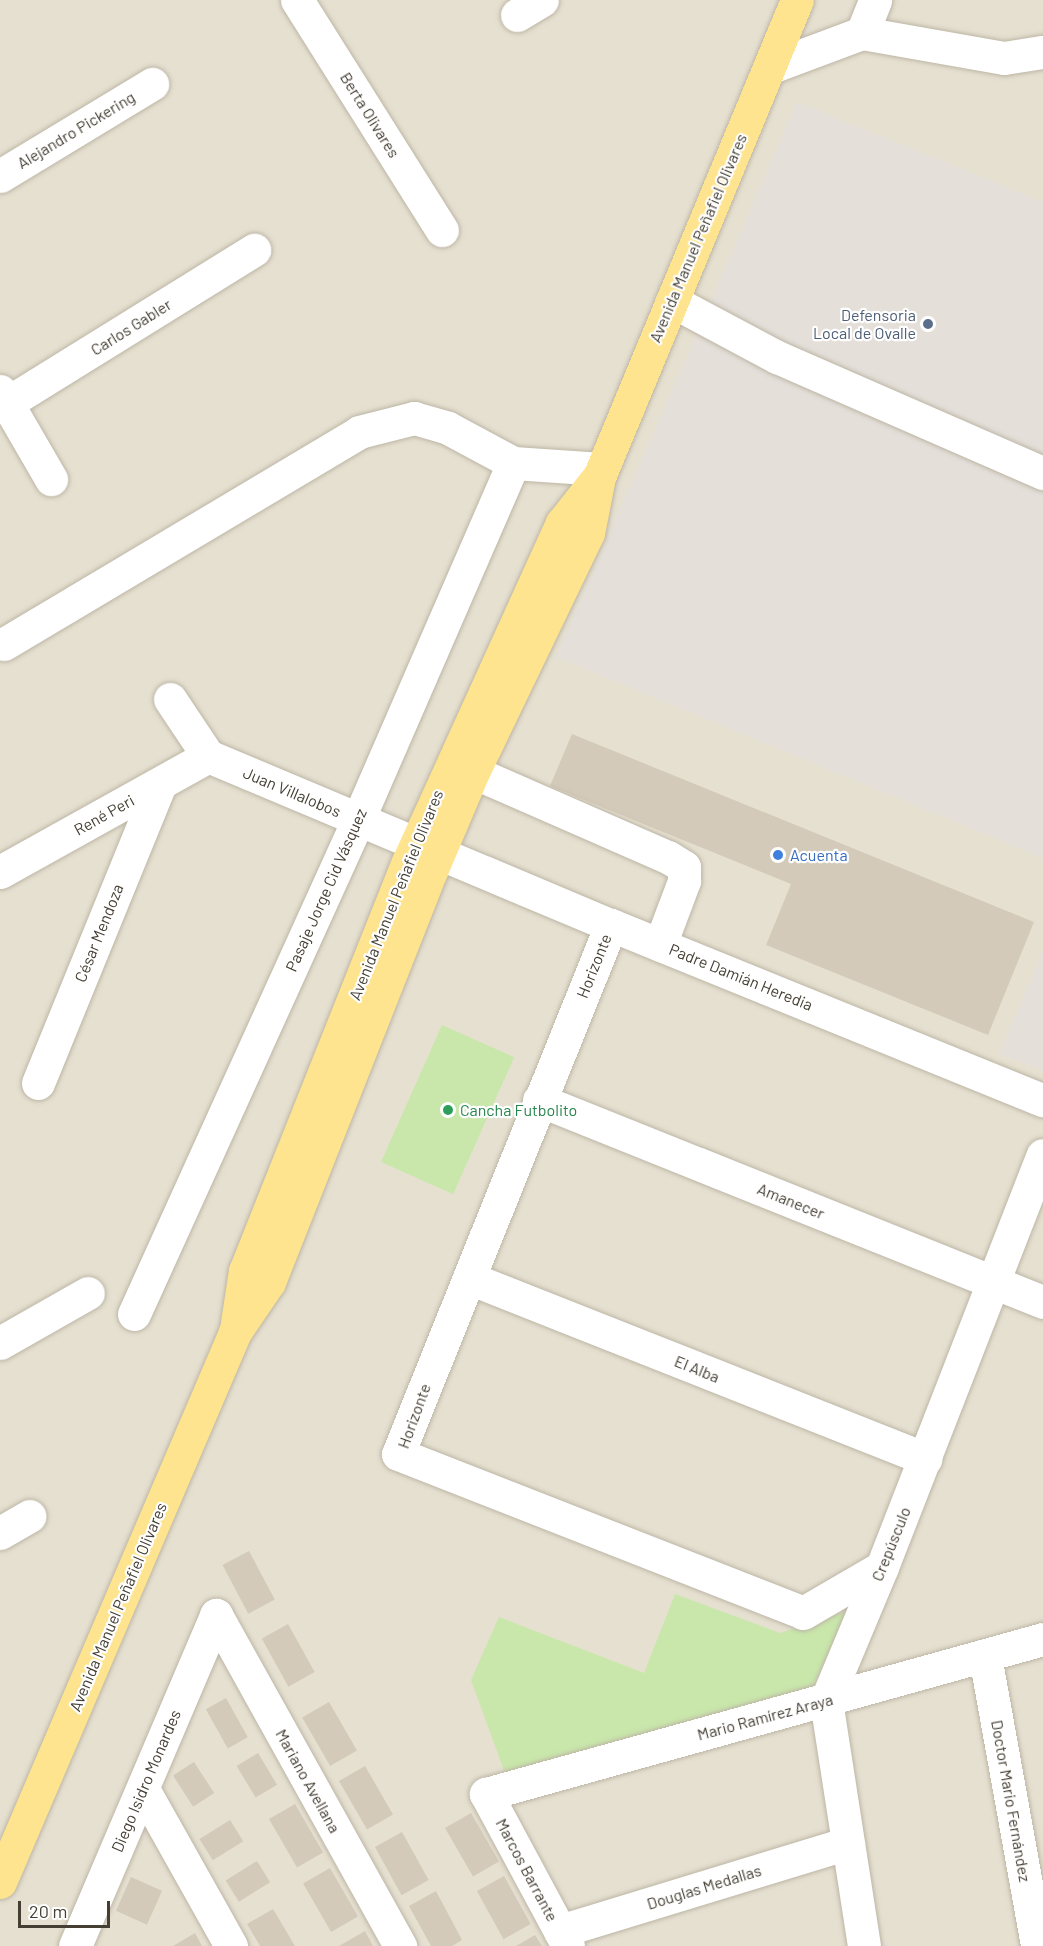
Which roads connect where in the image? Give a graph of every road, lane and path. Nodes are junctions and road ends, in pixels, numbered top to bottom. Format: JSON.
{"nodes":[{"id":1,"x":297,"y":0,"type":"edge"},
{"id":2,"x":875,"y":0,"type":"edge"},
{"id":3,"x":790,"y":5,"type":"edge"},
{"id":4,"x":862,"y":33,"type":"junction"},
{"id":5,"x":1043,"y":52,"type":"edge"},
{"id":6,"x":771,"y":67,"type":"junction"},
{"id":7,"x":152,"y":84,"type":"dead end"},
{"id":8,"x":0,"y":176,"type":"edge"},
{"id":9,"x":442,"y":230,"type":"dead end"},
{"id":10,"x":254,"y":250,"type":"dead end"},
{"id":11,"x":672,"y":301,"type":"junction"},
{"id":12,"x":4,"y":397,"type":"edge"},
{"id":13,"x":513,"y":463,"type":"junction"},
{"id":14,"x":601,"y":473,"type":"junction"},
{"id":15,"x":1043,"y":474,"type":"edge"},
{"id":16,"x":51,"y":479,"type":"dead end"},
{"id":17,"x":4,"y":644,"type":"dead end"},
{"id":18,"x":170,"y":699,"type":"dead end"},
{"id":19,"x":208,"y":756,"type":"junction"},
{"id":20,"x":473,"y":772,"type":"junction"},
{"id":21,"x":160,"y":784,"type":"junction"},
{"id":22,"x":358,"y":820,"type":"junction"},
{"id":23,"x":427,"y":849,"type":"junction"},
{"id":24,"x":0,"y":872,"type":"edge"},
{"id":25,"x":611,"y":925,"type":"junction"},
{"id":26,"x":660,"y":945,"type":"junction"},
{"id":27,"x":38,"y":1083,"type":"dead end"},
{"id":28,"x":1043,"y":1100,"type":"edge"},
{"id":29,"x":539,"y":1101,"type":"junction"},
{"id":30,"x":1043,"y":1155,"type":"edge"},
{"id":31,"x":468,"y":1278,"type":"junction"},
{"id":32,"x":994,"y":1282,"type":"junction"},
{"id":33,"x":87,"y":1293,"type":"dead end"},
{"id":34,"x":1043,"y":1302,"type":"edge"},
{"id":35,"x":134,"y":1314,"type":"dead end"},
{"id":36,"x":0,"y":1343,"type":"edge"},
{"id":37,"x":925,"y":1459,"type":"junction"},
{"id":38,"x":30,"y":1516,"type":"dead end"},
{"id":39,"x":0,"y":1533,"type":"edge"},
{"id":40,"x":882,"y":1567,"type":"junction"},
{"id":41,"x":216,"y":1616,"type":"joint"},
{"id":42,"x":1043,"y":1639,"type":"edge"},
{"id":43,"x":984,"y":1656,"type":"junction"},
{"id":44,"x":826,"y":1701,"type":"junction"},
{"id":45,"x":143,"y":1790,"type":"junction"},
{"id":46,"x":486,"y":1794,"type":"joint"},
{"id":47,"x":848,"y":1843,"type":"junction"},
{"id":48,"x":0,"y":1882,"type":"edge"},
{"id":49,"x":564,"y":1938,"type":"edge"},
{"id":50,"x":75,"y":1946,"type":"edge"},
{"id":51,"x":231,"y":1946,"type":"edge"},
{"id":52,"x":400,"y":1946,"type":"edge"},
{"id":53,"x":864,"y":1946,"type":"edge"},
{"id":54,"x":1037,"y":1946,"type":"edge"}],
"edges":[{"from":1,"to":9,"type":"street","name":"Berta Olivares"},
{"from":2,"to":4,"type":"street"},
{"from":3,"to":6,"type":"main road","name":"Avenida Manuel Peñafiel Olivares"},
{"from":4,"to":5,"type":"street"},
{"from":4,"to":6,"type":"street"},
{"from":6,"to":11,"type":"main road","name":"Avenida Manuel Peñafiel Olivares"},
{"from":7,"to":8,"type":"street","name":"Alejandro Pickering"},
{"from":10,"to":12,"type":"street","name":"Carlos Gabler"},
{"from":11,"to":14,"type":"main road","name":"Avenida Manuel Peñafiel Olivares"},
{"from":11,"to":15,"type":"street"},
{"from":12,"to":16,"type":"street"},
{"from":13,"to":14,"type":"street"},
{"from":13,"to":17,"type":"street"},
{"from":13,"to":22,"type":"street","name":"Pasaje Jorge Cid Vásquez"},
{"from":14,"to":20,"type":"main road","name":"Avenida Manuel Peñafiel Olivares"},
{"from":14,"to":23,"type":"main road","name":"Avenida Manuel Peñafiel Olivares"},
{"from":18,"to":19,"type":"street"},
{"from":19,"to":21,"type":"street","name":"René Peri"},
{"from":19,"to":22,"type":"street","name":"Juan Villalobos"},
{"from":20,"to":23,"type":"main road","name":"Avenida Manuel Peñafiel Olivares"},
{"from":20,"to":26,"type":"street"},
{"from":21,"to":24,"type":"street","name":"René Peri"},
{"from":21,"to":27,"type":"street","name":"César Mendoza"},
{"from":22,"to":23,"type":"street","name":"Juan Villalobos"},
{"from":22,"to":35,"type":"street","name":"Pasaje Jorge Cid Vásquez"},
{"from":23,"to":25,"type":"street","name":"Padre Damián Heredia"},
{"from":23,"to":48,"type":"main road","name":"Avenida Manuel Peñafiel Olivares"},
{"from":25,"to":26,"type":"street","name":"Padre Damián Heredia"},
{"from":25,"to":29,"type":"street","name":"Horizonte"},
{"from":26,"to":28,"type":"street","name":"Padre Damián Heredia"},
{"from":29,"to":31,"type":"street","name":"Horizonte"},
{"from":29,"to":32,"type":"street","name":"Amanecer"},
{"from":30,"to":32,"type":"street","name":"Crepúsculo"},
{"from":31,"to":37,"type":"street","name":"El Alba"},
{"from":31,"to":40,"type":"street","name":"Horizonte"},
{"from":32,"to":34,"type":"street","name":"Amanecer"},
{"from":32,"to":37,"type":"street","name":"Crepúsculo"},
{"from":33,"to":36,"type":"street"},
{"from":37,"to":40,"type":"street","name":"Crepúsculo"},
{"from":38,"to":39,"type":"street"},
{"from":40,"to":44,"type":"street","name":"Crepúsculo"},
{"from":41,"to":45,"type":"street","name":"Diego Isidro Monardes"},
{"from":41,"to":52,"type":"street","name":"Mariano Avellana"},
{"from":42,"to":43,"type":"street","name":"Mario Ramírez Araya"},
{"from":43,"to":44,"type":"street","name":"Mario Ramírez Araya"},
{"from":43,"to":54,"type":"street","name":"Doctor Mario Fernández"},
{"from":44,"to":46,"type":"street","name":"Mario Ramírez Araya"},
{"from":44,"to":47,"type":"street"},
{"from":45,"to":50,"type":"street","name":"Diego Isidro Monardes"},
{"from":45,"to":51,"type":"street"},
{"from":46,"to":49,"type":"street","name":"Marcos Barrante"},
{"from":47,"to":49,"type":"street","name":"Douglas Medallas"},
{"from":47,"to":53,"type":"street"}]}
